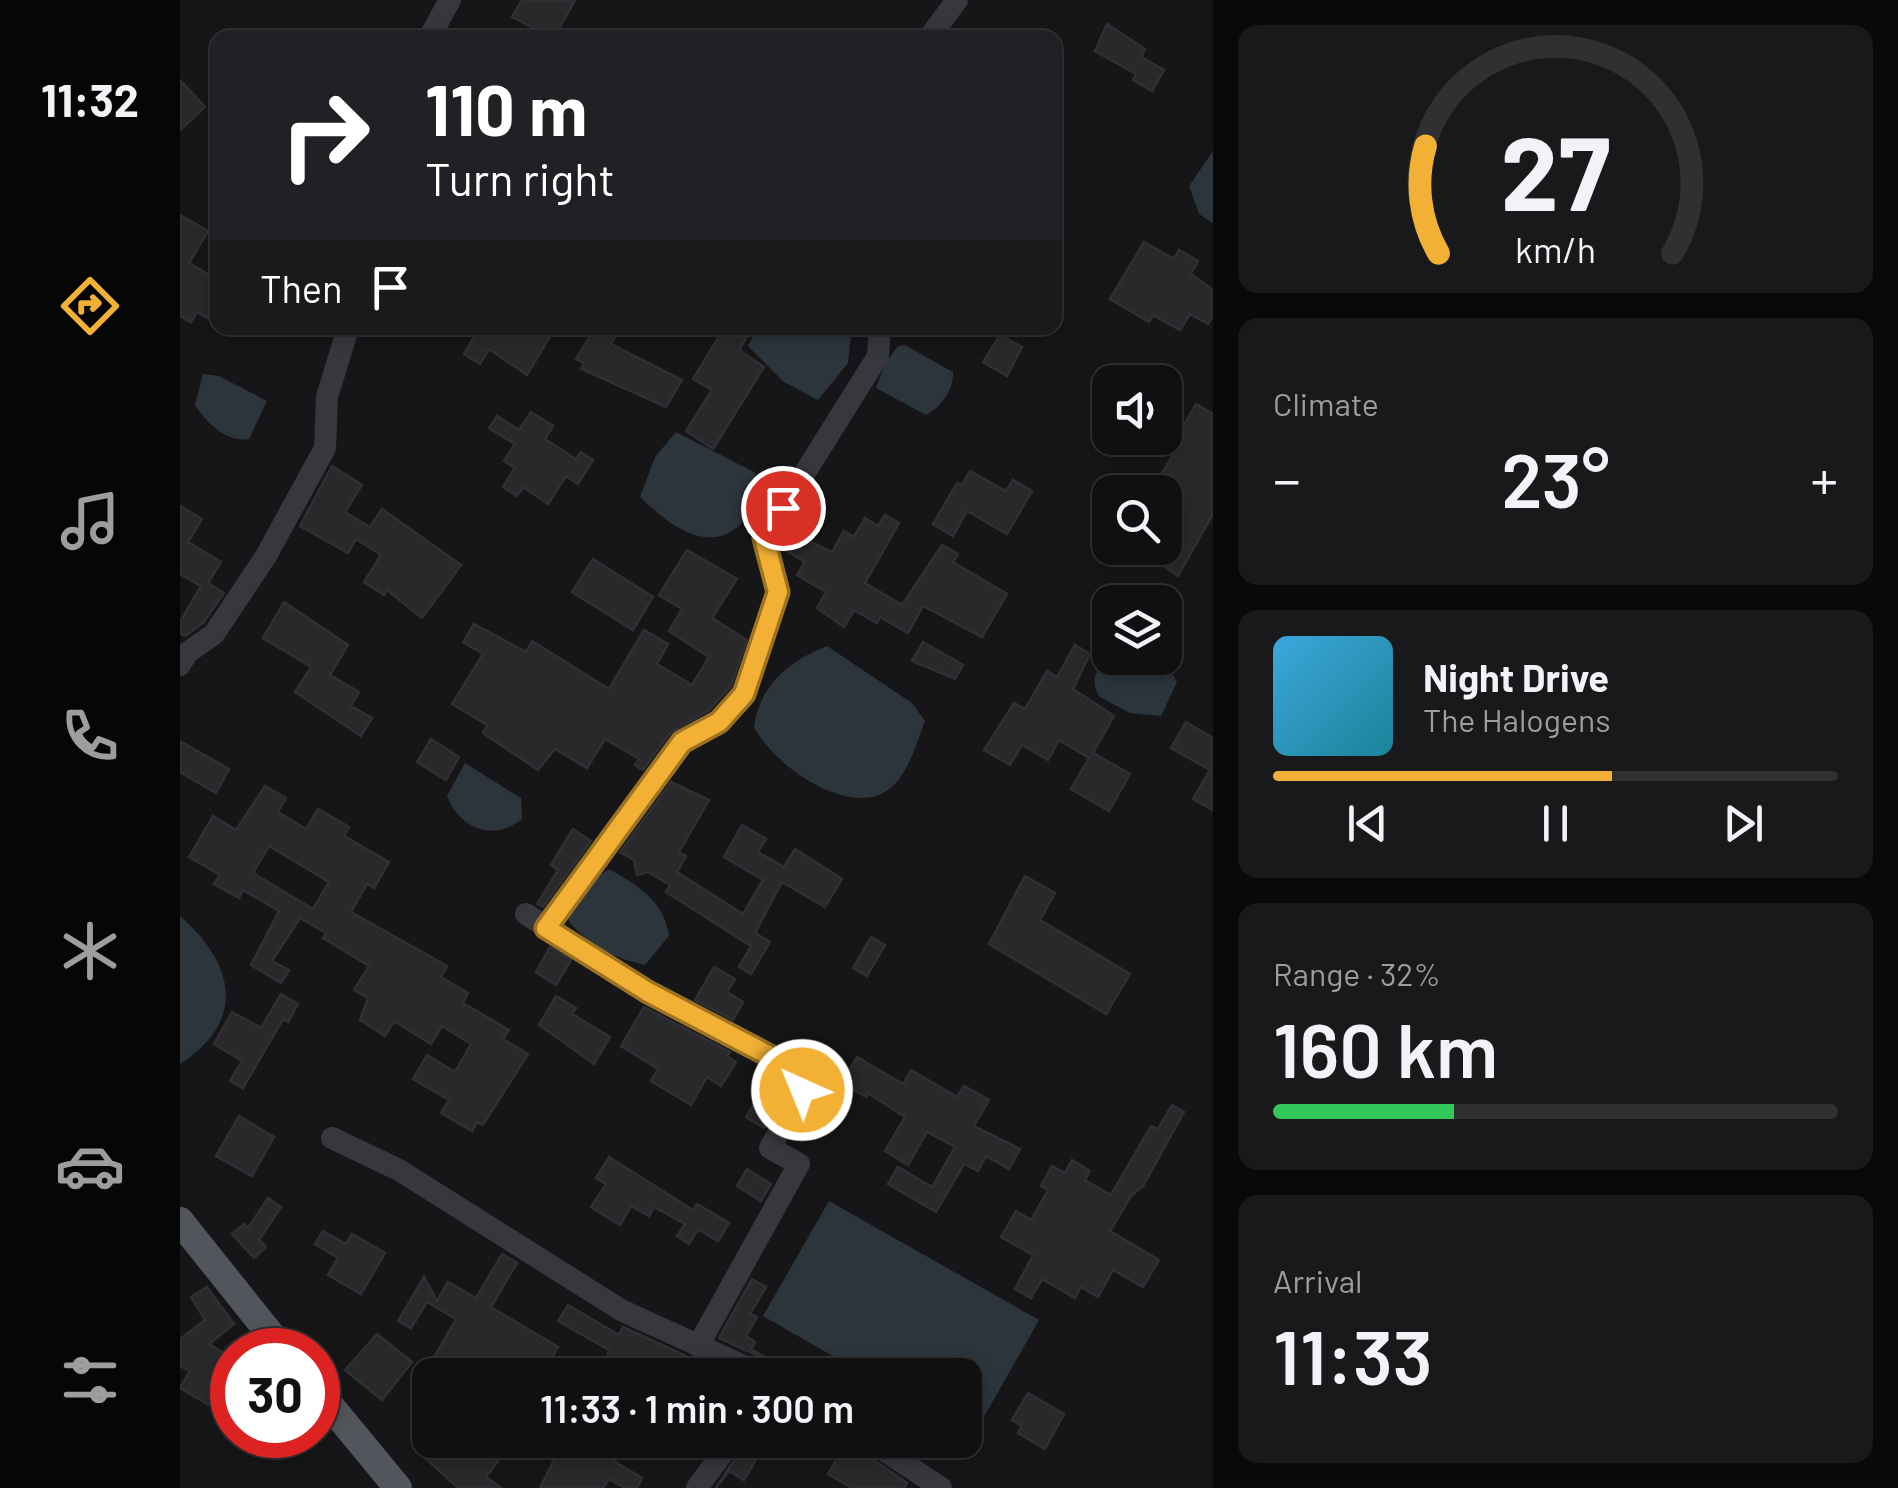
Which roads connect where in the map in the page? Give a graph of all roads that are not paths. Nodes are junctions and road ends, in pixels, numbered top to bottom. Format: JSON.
{"nodes":[{"id":1,"x":450,"y":0,"type":"edge"},
{"id":2,"x":958,"y":0,"type":"edge"},
{"id":3,"x":433,"y":30,"type":"edge"},
{"id":4,"x":935,"y":30,"type":"edge"},
{"id":5,"x":346,"y":335,"type":"edge"},
{"id":6,"x":880,"y":335,"type":"edge"},
{"id":7,"x":180,"y":665,"type":"edge"},
{"id":8,"x":526,"y":914,"type":"dead end"},
{"id":9,"x":546,"y":928,"type":"junction"},
{"id":10,"x":332,"y":1138,"type":"dead end"},
{"id":11,"x":180,"y":1220,"type":"edge"},
{"id":12,"x":266,"y":1328,"type":"edge"},
{"id":13,"x":698,"y":1346,"type":"junction"},
{"id":14,"x":725,"y":1358,"type":"edge"},
{"id":15,"x":340,"y":1418,"type":"edge"},
{"id":16,"x":719,"y":1458,"type":"edge"},
{"id":17,"x":896,"y":1458,"type":"edge"},
{"id":18,"x":398,"y":1488,"type":"edge"},
{"id":19,"x":697,"y":1488,"type":"edge"},
{"id":20,"x":940,"y":1488,"type":"edge"}],
"edges":[{"from":1,"to":3,"type":"street"},
{"from":2,"to":4,"type":"street"},
{"from":5,"to":7,"type":"street"},
{"from":6,"to":9,"type":"street"},
{"from":8,"to":9,"type":"street"},
{"from":9,"to":13,"type":"street"},
{"from":10,"to":13,"type":"street"},
{"from":11,"to":12,"type":"main road"},
{"from":13,"to":14,"type":"street"},
{"from":15,"to":18,"type":"main road"},
{"from":16,"to":19,"type":"street"},
{"from":17,"to":20,"type":"street"}]}
